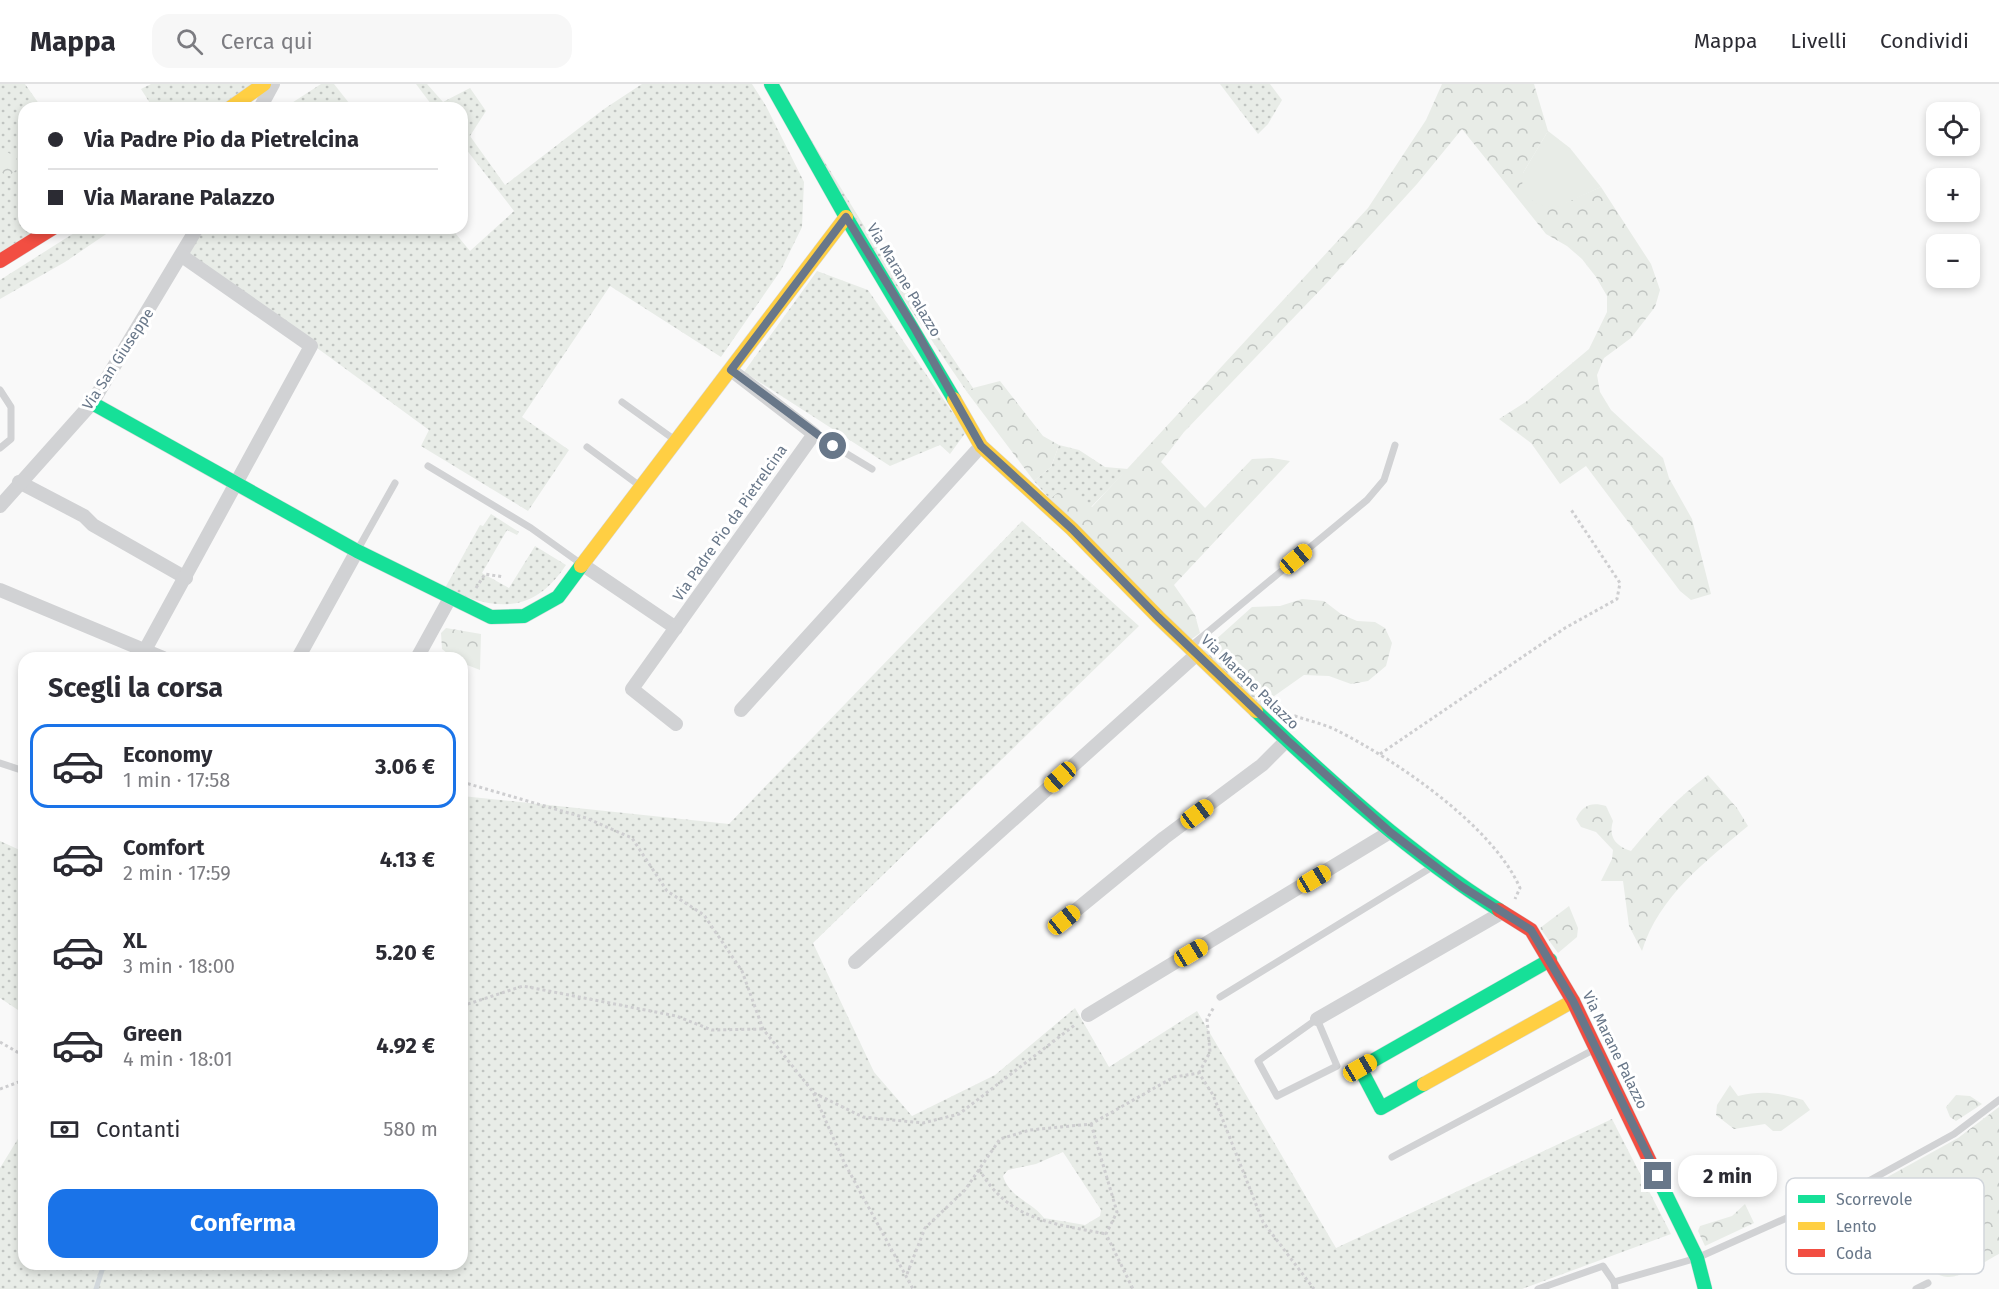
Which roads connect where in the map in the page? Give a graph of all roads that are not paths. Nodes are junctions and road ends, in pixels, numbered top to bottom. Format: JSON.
{"nodes":[{"id":1,"x":264,"y":84,"type":"edge"},
{"id":2,"x":273,"y":84,"type":"edge"},
{"id":3,"x":771,"y":84,"type":"edge"},
{"id":4,"x":238,"y":102,"type":"edge"},
{"id":5,"x":263,"y":102,"type":"edge"},
{"id":6,"x":846,"y":217,"type":"junction"},
{"id":7,"x":43,"y":234,"type":"edge"},
{"id":8,"x":194,"y":234,"type":"edge"},
{"id":9,"x":182,"y":256,"type":"junction"},
{"id":10,"x":0,"y":261,"type":"edge"},
{"id":11,"x":731,"y":370,"type":"junction"},
{"id":12,"x":0,"y":390,"type":"edge"},
{"id":13,"x":622,"y":402,"type":"dead end"},
{"id":14,"x":92,"y":403,"type":"junction"},
{"id":15,"x":814,"y":434,"type":"junction"},
{"id":16,"x":677,"y":441,"type":"junction"},
{"id":17,"x":1395,"y":445,"type":"dead end"},
{"id":18,"x":981,"y":446,"type":"junction"},
{"id":19,"x":587,"y":447,"type":"dead end"},
{"id":20,"x":0,"y":448,"type":"edge"},
{"id":21,"x":428,"y":466,"type":"dead end"},
{"id":22,"x":872,"y":469,"type":"dead end"},
{"id":23,"x":19,"y":483,"type":"junction"},
{"id":24,"x":395,"y":483,"type":"dead end"},
{"id":25,"x":236,"y":484,"type":"junction"},
{"id":26,"x":642,"y":487,"type":"junction"},
{"id":27,"x":0,"y":506,"type":"edge"},
{"id":28,"x":357,"y":552,"type":"junction"},
{"id":29,"x":583,"y":565,"type":"junction"},
{"id":30,"x":186,"y":578,"type":"junction"},
{"id":31,"x":0,"y":590,"type":"edge"},
{"id":32,"x":450,"y":598,"type":"junction"},
{"id":33,"x":676,"y":628,"type":"junction"},
{"id":34,"x":145,"y":650,"type":"junction"},
{"id":35,"x":1193,"y":650,"type":"junction"},
{"id":36,"x":150,"y":652,"type":"edge"},
{"id":37,"x":301,"y":652,"type":"edge"},
{"id":38,"x":420,"y":652,"type":"edge"},
{"id":39,"x":741,"y":710,"type":"dead end"},
{"id":40,"x":676,"y":724,"type":"dead end"},
{"id":41,"x":1287,"y":740,"type":"junction"},
{"id":42,"x":0,"y":763,"type":"edge"},
{"id":43,"x":18,"y":769,"type":"edge"},
{"id":44,"x":1390,"y":832,"type":"junction"},
{"id":45,"x":1434,"y":865,"type":"junction"},
{"id":46,"x":1503,"y":912,"type":"junction"},
{"id":47,"x":1064,"y":920,"type":"dead end"},
{"id":48,"x":1550,"y":960,"type":"junction"},
{"id":49,"x":855,"y":962,"type":"dead end"},
{"id":50,"x":1220,"y":997,"type":"road end"},
{"id":51,"x":1573,"y":1001,"type":"junction"},
{"id":52,"x":1088,"y":1015,"type":"road end"},
{"id":53,"x":1317,"y":1019,"type":"junction"},
{"id":54,"x":1597,"y":1048,"type":"junction"},
{"id":55,"x":1999,"y":1100,"type":"edge"},
{"id":56,"x":1392,"y":1157,"type":"dead end"},
{"id":57,"x":1874,"y":1178,"type":"edge"},
{"id":58,"x":1786,"y":1218,"type":"edge"},
{"id":59,"x":1697,"y":1258,"type":"junction"},
{"id":60,"x":1928,"y":1283,"type":"dead end"},
{"id":61,"x":1615,"y":1285,"type":"edge"},
{"id":62,"x":1538,"y":1289,"type":"edge"},
{"id":63,"x":1705,"y":1289,"type":"edge"},
{"id":64,"x":1916,"y":1289,"type":"edge"}],
"edges":[{"from":1,"to":4,"type":"main road"},
{"from":2,"to":5,"type":"street"},
{"from":3,"to":6,"type":"main road","name":"Via Marane Palazzo"},
{"from":6,"to":11,"type":"main road"},
{"from":6,"to":18,"type":"main road","name":"Via Marane Palazzo"},
{"from":7,"to":10,"type":"main road"},
{"from":8,"to":9,"type":"street","name":"Via San Giuseppe"},
{"from":9,"to":14,"type":"street","name":"Via San Giuseppe"},
{"from":9,"to":25,"type":"street"},
{"from":11,"to":15,"type":"street"},
{"from":11,"to":16,"type":"main road"},
{"from":12,"to":20,"type":"lane"},
{"from":13,"to":16,"type":"lane"},
{"from":14,"to":23,"type":"street","name":"Via San Giuseppe"},
{"from":14,"to":25,"type":"main road"},
{"from":15,"to":22,"type":"lane"},
{"from":15,"to":33,"type":"street","name":"Via Padre Pio da Pietrelcina"},
{"from":16,"to":26,"type":"main road"},
{"from":17,"to":35,"type":"lane"},
{"from":18,"to":35,"type":"main road","name":"Via Marane Palazzo"},
{"from":18,"to":39,"type":"street"},
{"from":19,"to":26,"type":"lane"},
{"from":21,"to":29,"type":"lane"},
{"from":23,"to":27,"type":"street","name":"Via San Giuseppe"},
{"from":23,"to":30,"type":"street"},
{"from":24,"to":28,"type":"lane"},
{"from":25,"to":28,"type":"main road"},
{"from":25,"to":30,"type":"street"},
{"from":26,"to":29,"type":"main road"},
{"from":28,"to":32,"type":"main road"},
{"from":28,"to":37,"type":"street"},
{"from":29,"to":32,"type":"main road"},
{"from":29,"to":33,"type":"street"},
{"from":30,"to":34,"type":"street"},
{"from":31,"to":34,"type":"street"},
{"from":32,"to":38,"type":"street"},
{"from":33,"to":40,"type":"street","name":"Via Padre Pio da Pietrelcina"},
{"from":34,"to":36,"type":"street"},
{"from":35,"to":41,"type":"main road","name":"Via Marane Palazzo"},
{"from":35,"to":49,"type":"street"},
{"from":41,"to":44,"type":"main road","name":"Via Marane Palazzo"},
{"from":41,"to":47,"type":"street"},
{"from":42,"to":43,"type":"lane"},
{"from":44,"to":45,"type":"main road","name":"Via Marane Palazzo"},
{"from":44,"to":52,"type":"street"},
{"from":45,"to":46,"type":"main road","name":"Via Marane Palazzo"},
{"from":45,"to":50,"type":"lane"},
{"from":46,"to":48,"type":"main road","name":"Via Marane Palazzo"},
{"from":46,"to":53,"type":"street"},
{"from":48,"to":51,"type":"main road","name":"Via Marane Palazzo"},
{"from":48,"to":51,"type":"main road"},
{"from":51,"to":54,"type":"main road","name":"Via Marane Palazzo"},
{"from":53,"to":53,"type":"lane"},
{"from":54,"to":56,"type":"lane"},
{"from":54,"to":59,"type":"main road","name":"Via Marane Palazzo"},
{"from":55,"to":57,"type":"lane"},
{"from":58,"to":59,"type":"lane"},
{"from":59,"to":61,"type":"lane"},
{"from":59,"to":63,"type":"main road","name":"Via Marane Palazzo"},
{"from":60,"to":64,"type":"lane"},
{"from":61,"to":62,"type":"lane"}]}
